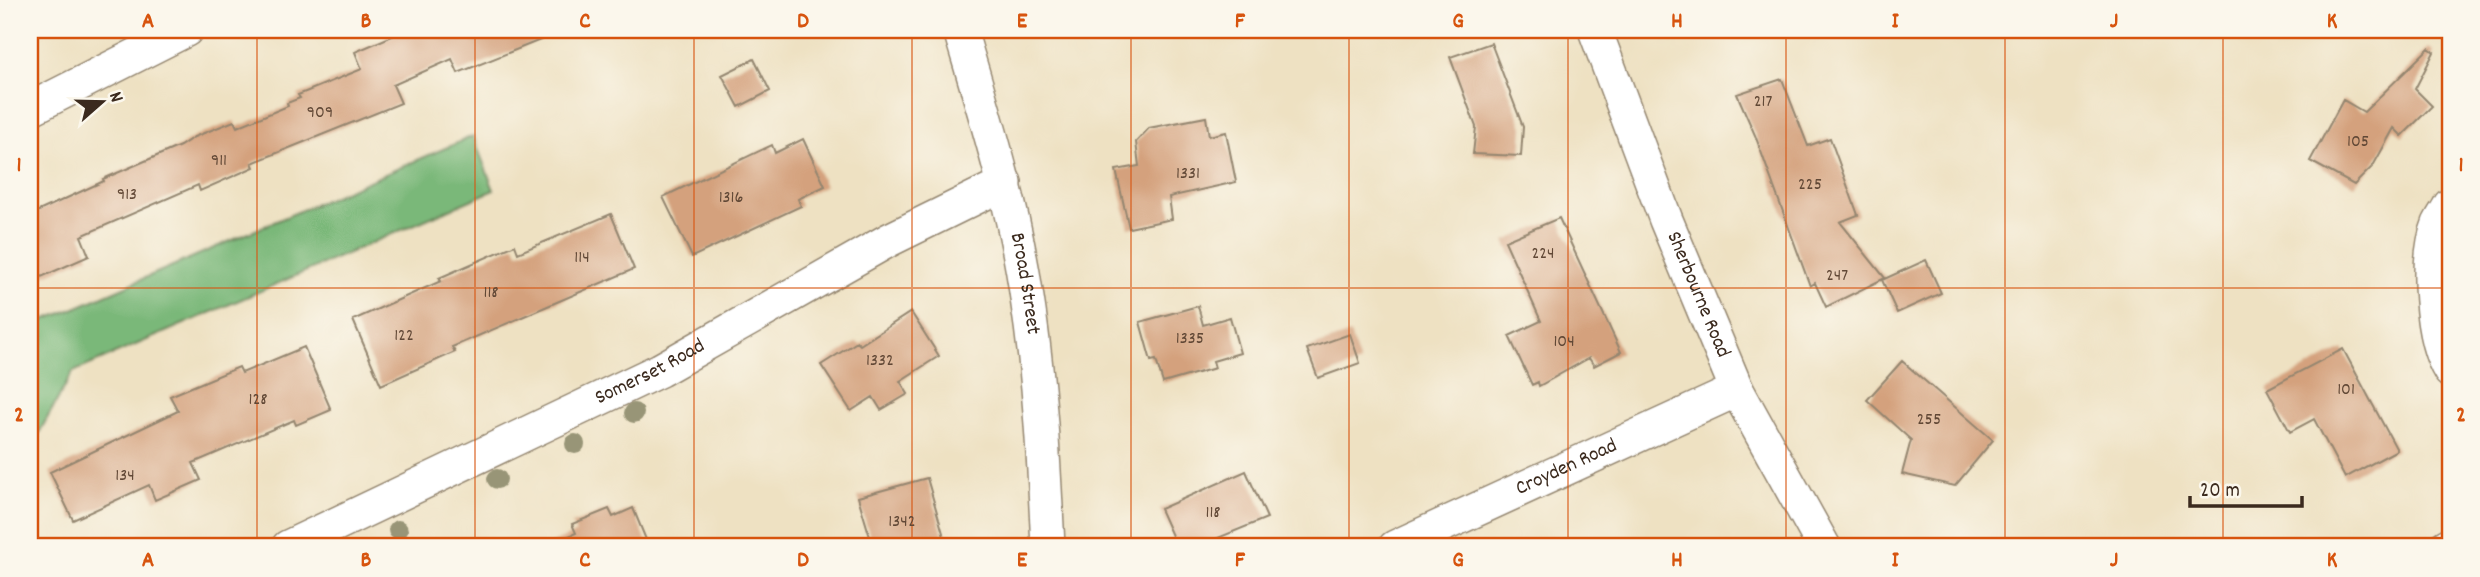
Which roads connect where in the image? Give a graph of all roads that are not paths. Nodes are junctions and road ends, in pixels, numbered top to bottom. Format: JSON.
{"nodes":[{"id":1,"x":186,"y":30,"type":"edge"},
{"id":2,"x":960,"y":30,"type":"edge"},
{"id":3,"x":1595,"y":30,"type":"edge"},
{"id":4,"x":30,"y":108,"type":"edge"},
{"id":5,"x":1005,"y":183,"type":"junction"},
{"id":6,"x":2450,"y":205,"type":"edge"},
{"id":7,"x":2450,"y":371,"type":"edge"},
{"id":8,"x":1737,"y":390,"type":"junction"},
{"id":9,"x":2450,"y":544,"type":"edge"},
{"id":10,"x":288,"y":547,"type":"edge"},
{"id":11,"x":1048,"y":547,"type":"edge"},
{"id":12,"x":1395,"y":547,"type":"edge"},
{"id":13,"x":1824,"y":547,"type":"edge"},
{"id":14,"x":2445,"y":547,"type":"edge"}],
"edges":[{"from":1,"to":4,"type":"street"},
{"from":2,"to":5,"type":"street","name":"Broad Street"},
{"from":3,"to":8,"type":"street","name":"Sherbourne Road"},
{"from":5,"to":10,"type":"street","name":"Somerset Road"},
{"from":5,"to":11,"type":"street","name":"Broad Street"},
{"from":6,"to":7,"type":"street"},
{"from":8,"to":12,"type":"street","name":"Croyden Road"},
{"from":8,"to":13,"type":"street","name":"Sherbourne Road"},
{"from":9,"to":14,"type":"street"}]}
